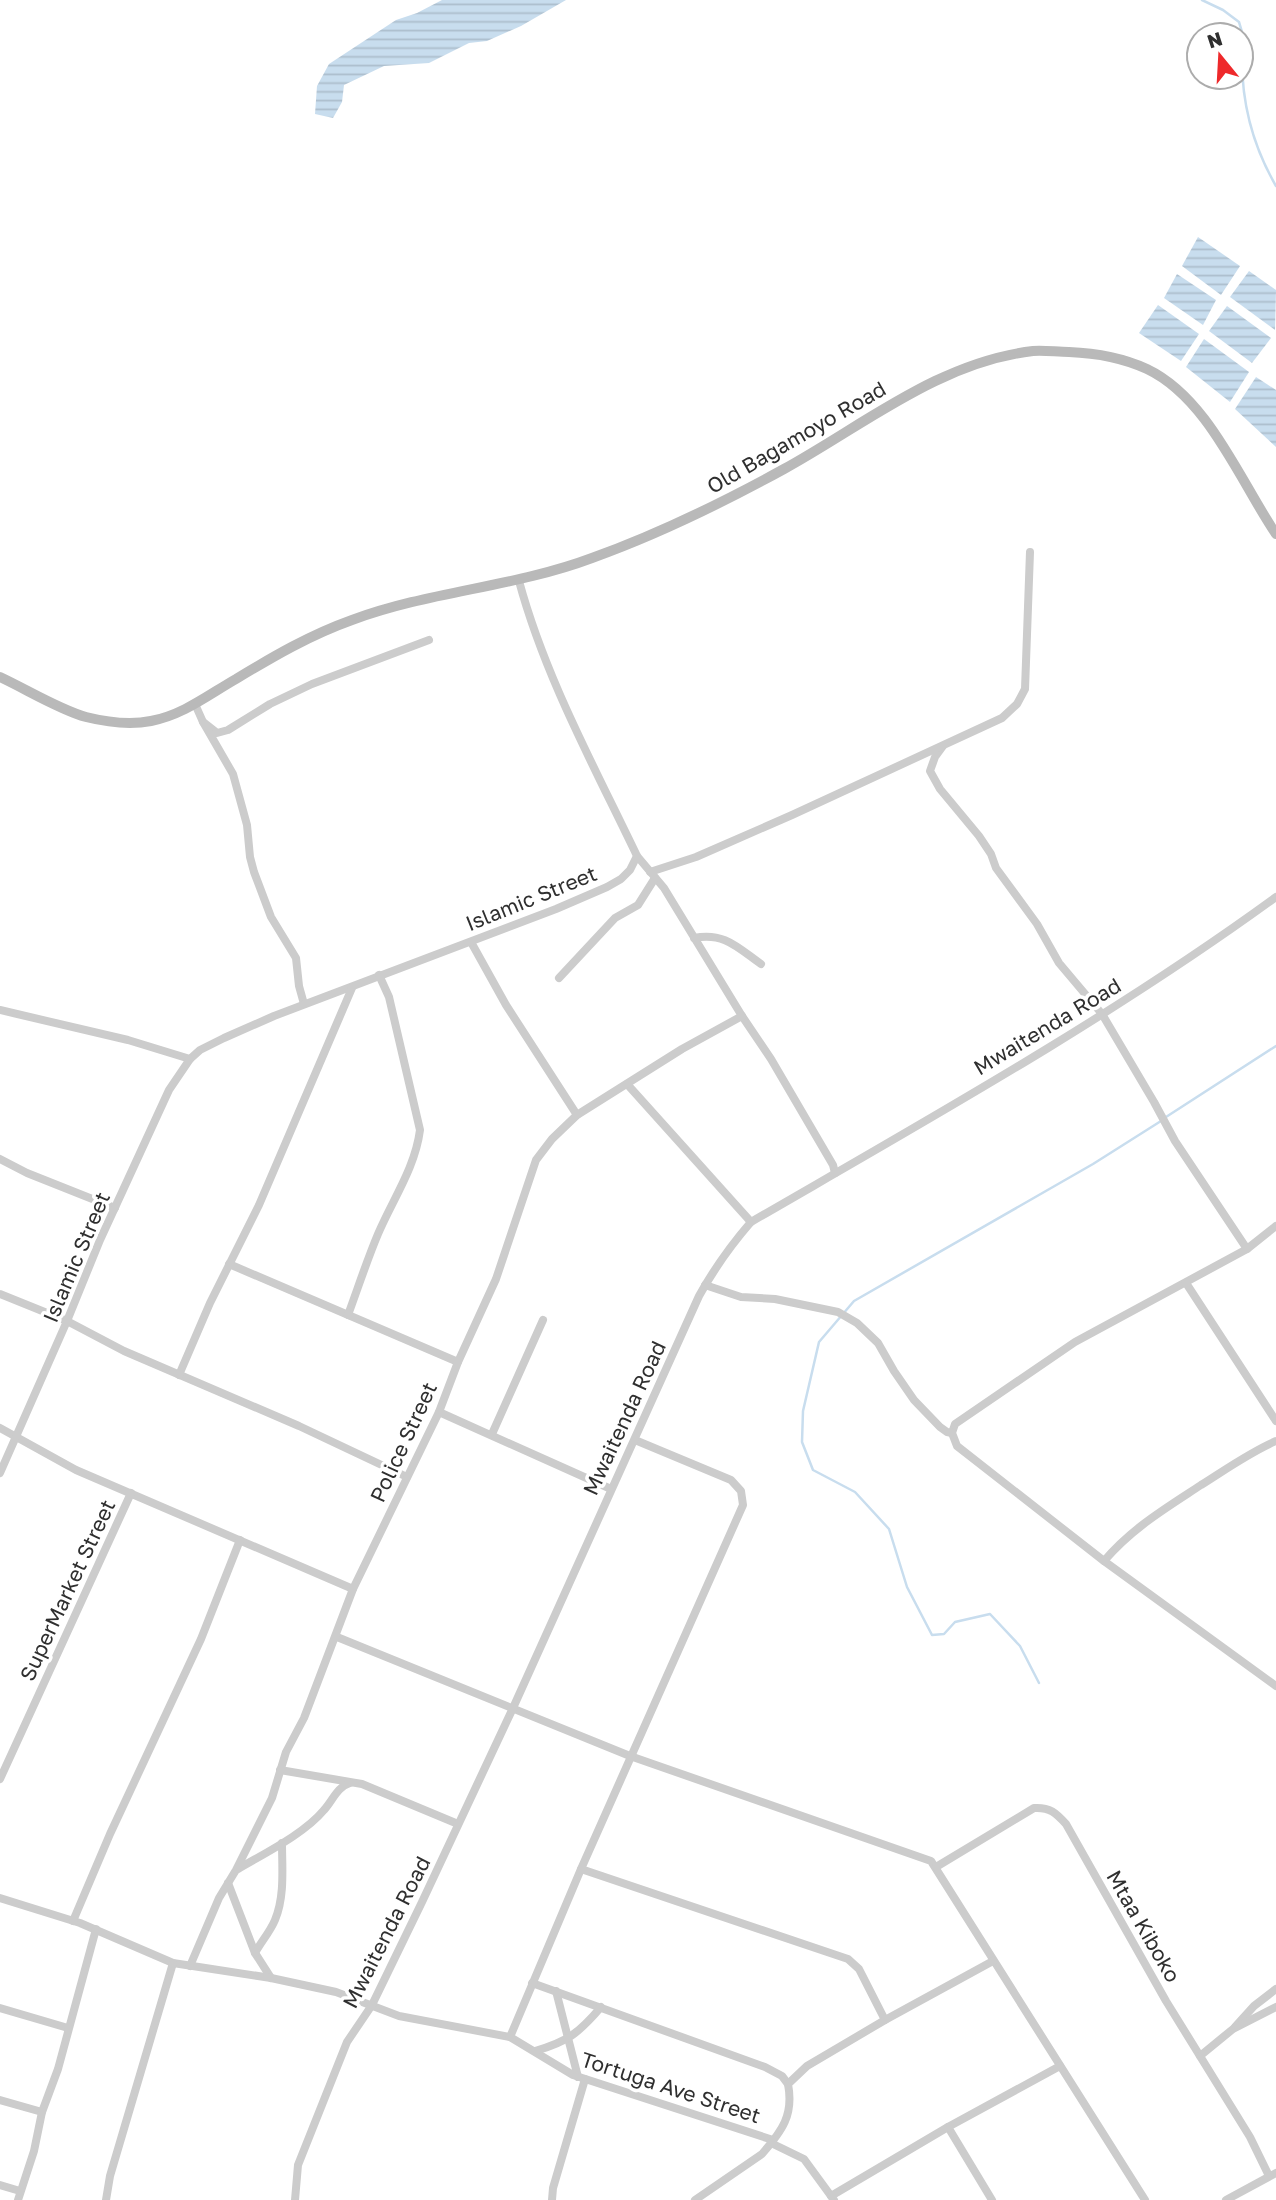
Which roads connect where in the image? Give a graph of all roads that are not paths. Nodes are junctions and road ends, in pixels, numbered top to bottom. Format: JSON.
{"nodes":[{"id":1,"x":1276,"y":534,"type":"edge"},
{"id":2,"x":1030,"y":552,"type":"dead end"},
{"id":3,"x":519,"y":581,"type":"junction"},
{"id":4,"x":429,"y":640,"type":"dead end"},
{"id":5,"x":0,"y":677,"type":"edge"},
{"id":6,"x":195,"y":704,"type":"junction"},
{"id":7,"x":203,"y":722,"type":"junction"},
{"id":8,"x":943,"y":746,"type":"junction"},
{"id":9,"x":637,"y":856,"type":"junction"},
{"id":10,"x":653,"y":875,"type":"junction"},
{"id":11,"x":1275,"y":899,"type":"edge"},
{"id":12,"x":694,"y":938,"type":"junction"},
{"id":13,"x":471,"y":942,"type":"junction"},
{"id":14,"x":761,"y":964,"type":"dead end"},
{"id":15,"x":379,"y":975,"type":"junction"},
{"id":16,"x":559,"y":978,"type":"dead end"},
{"id":17,"x":352,"y":988,"type":"junction"},
{"id":18,"x":304,"y":1004,"type":"junction"},
{"id":19,"x":0,"y":1011,"type":"edge"},
{"id":20,"x":1102,"y":1014,"type":"junction"},
{"id":21,"x":742,"y":1016,"type":"junction"},
{"id":22,"x":190,"y":1059,"type":"junction"},
{"id":23,"x":627,"y":1084,"type":"junction"},
{"id":24,"x":577,"y":1115,"type":"junction"},
{"id":25,"x":0,"y":1159,"type":"edge"},
{"id":26,"x":835,"y":1173,"type":"junction"},
{"id":27,"x":115,"y":1208,"type":"junction"},
{"id":28,"x":751,"y":1222,"type":"junction"},
{"id":29,"x":1276,"y":1226,"type":"edge"},
{"id":30,"x":1247,"y":1249,"type":"junction"},
{"id":31,"x":229,"y":1265,"type":"junction"},
{"id":32,"x":1186,"y":1283,"type":"junction"},
{"id":33,"x":705,"y":1285,"type":"junction"},
{"id":34,"x":0,"y":1294,"type":"edge"},
{"id":35,"x":348,"y":1315,"type":"junction"},
{"id":36,"x":543,"y":1320,"type":"dead end"},
{"id":37,"x":67,"y":1321,"type":"junction"},
{"id":38,"x":458,"y":1362,"type":"junction"},
{"id":39,"x":179,"y":1375,"type":"junction"},
{"id":40,"x":439,"y":1412,"type":"junction"},
{"id":41,"x":1276,"y":1421,"type":"edge"},
{"id":42,"x":0,"y":1428,"type":"edge"},
{"id":43,"x":952,"y":1433,"type":"junction"},
{"id":44,"x":492,"y":1434,"type":"junction"},
{"id":45,"x":17,"y":1438,"type":"junction"},
{"id":46,"x":635,"y":1440,"type":"junction"},
{"id":47,"x":1276,"y":1441,"type":"edge"},
{"id":48,"x":0,"y":1473,"type":"edge"},
{"id":49,"x":407,"y":1477,"type":"junction"},
{"id":50,"x":611,"y":1489,"type":"junction"},
{"id":51,"x":131,"y":1493,"type":"junction"},
{"id":52,"x":240,"y":1540,"type":"junction"},
{"id":53,"x":1104,"y":1561,"type":"junction"},
{"id":54,"x":354,"y":1589,"type":"junction"},
{"id":55,"x":337,"y":1637,"type":"junction"},
{"id":56,"x":1276,"y":1686,"type":"edge"},
{"id":57,"x":513,"y":1708,"type":"junction"},
{"id":58,"x":630,"y":1756,"type":"junction"},
{"id":59,"x":280,"y":1770,"type":"junction"},
{"id":60,"x":0,"y":1779,"type":"edge"},
{"id":61,"x":350,"y":1783,"type":"junction"},
{"id":62,"x":458,"y":1824,"type":"junction"},
{"id":63,"x":282,"y":1843,"type":"junction"},
{"id":64,"x":936,"y":1867,"type":"junction"},
{"id":65,"x":581,"y":1868,"type":"junction"},
{"id":66,"x":236,"y":1870,"type":"junction"},
{"id":67,"x":228,"y":1883,"type":"junction"},
{"id":68,"x":0,"y":1898,"type":"edge"},
{"id":69,"x":73,"y":1920,"type":"junction"},
{"id":70,"x":96,"y":1930,"type":"junction"},
{"id":71,"x":254,"y":1953,"type":"junction"},
{"id":72,"x":993,"y":1961,"type":"junction"},
{"id":73,"x":173,"y":1963,"type":"junction"},
{"id":74,"x":190,"y":1966,"type":"junction"},
{"id":75,"x":271,"y":1978,"type":"junction"},
{"id":76,"x":532,"y":1983,"type":"junction"},
{"id":77,"x":1276,"y":1989,"type":"edge"},
{"id":78,"x":556,"y":1992,"type":"junction"},
{"id":79,"x":372,"y":2005,"type":"junction"},
{"id":80,"x":601,"y":2007,"type":"junction"},
{"id":81,"x":1276,"y":2007,"type":"edge"},
{"id":82,"x":0,"y":2008,"type":"edge"},
{"id":83,"x":885,"y":2020,"type":"junction"},
{"id":84,"x":68,"y":2028,"type":"junction"},
{"id":85,"x":1233,"y":2029,"type":"junction"},
{"id":86,"x":510,"y":2037,"type":"junction"},
{"id":87,"x":569,"y":2039,"type":"junction"},
{"id":88,"x":535,"y":2051,"type":"junction"},
{"id":89,"x":1200,"y":2056,"type":"junction"},
{"id":90,"x":1060,"y":2066,"type":"junction"},
{"id":91,"x":582,"y":2078,"type":"junction"},
{"id":92,"x":788,"y":2084,"type":"junction"},
{"id":93,"x":0,"y":2100,"type":"edge"},
{"id":94,"x":42,"y":2112,"type":"junction"},
{"id":95,"x":948,"y":2127,"type":"junction"},
{"id":96,"x":772,"y":2141,"type":"junction"},
{"id":97,"x":1273,"y":2174,"type":"edge"},
{"id":98,"x":0,"y":2185,"type":"edge"},
{"id":99,"x":19,"y":2195,"type":"edge"},
{"id":100,"x":832,"y":2198,"type":"edge"},
{"id":101,"x":106,"y":2200,"type":"edge"},
{"id":102,"x":295,"y":2200,"type":"edge"},
{"id":103,"x":552,"y":2200,"type":"edge"},
{"id":104,"x":695,"y":2200,"type":"edge"},
{"id":105,"x":992,"y":2200,"type":"edge"},
{"id":106,"x":1145,"y":2200,"type":"edge"},
{"id":107,"x":1226,"y":2200,"type":"edge"}],
"edges":[{"from":1,"to":3,"type":"street","name":"Old Bagamoyo Road"},
{"from":2,"to":8,"type":"street"},
{"from":3,"to":6,"type":"street","name":"Old Bagamoyo Road"},
{"from":3,"to":9,"type":"street"},
{"from":4,"to":7,"type":"street"},
{"from":5,"to":6,"type":"street","name":"Old Bagamoyo Road"},
{"from":6,"to":7,"type":"street"},
{"from":7,"to":18,"type":"street"},
{"from":8,"to":10,"type":"street"},
{"from":8,"to":20,"type":"street"},
{"from":9,"to":10,"type":"street"},
{"from":9,"to":13,"type":"street","name":"Islamic Street"},
{"from":10,"to":12,"type":"street"},
{"from":10,"to":16,"type":"street"},
{"from":11,"to":20,"type":"street","name":"Mwaitenda Road"},
{"from":12,"to":14,"type":"street"},
{"from":12,"to":21,"type":"street"},
{"from":13,"to":15,"type":"street","name":"Islamic Street"},
{"from":13,"to":24,"type":"street"},
{"from":15,"to":17,"type":"street","name":"Islamic Street"},
{"from":15,"to":35,"type":"street"},
{"from":17,"to":18,"type":"street","name":"Islamic Street"},
{"from":17,"to":31,"type":"street"},
{"from":18,"to":22,"type":"street","name":"Islamic Street"},
{"from":19,"to":22,"type":"street"},
{"from":20,"to":26,"type":"street","name":"Mwaitenda Road"},
{"from":20,"to":30,"type":"street"},
{"from":21,"to":23,"type":"street","name":"Police Street"},
{"from":21,"to":26,"type":"street"},
{"from":22,"to":27,"type":"street","name":"Islamic Street"},
{"from":23,"to":24,"type":"street","name":"Police Street"},
{"from":23,"to":28,"type":"street"},
{"from":24,"to":38,"type":"street","name":"Police Street"},
{"from":25,"to":27,"type":"street"},
{"from":26,"to":28,"type":"street","name":"Mwaitenda Road"},
{"from":27,"to":37,"type":"street","name":"Islamic Street"},
{"from":28,"to":33,"type":"street","name":"Mwaitenda Road"},
{"from":29,"to":30,"type":"street"},
{"from":30,"to":32,"type":"street"},
{"from":31,"to":35,"type":"street"},
{"from":31,"to":39,"type":"street"},
{"from":32,"to":41,"type":"street"},
{"from":32,"to":43,"type":"street"},
{"from":33,"to":43,"type":"street"},
{"from":33,"to":46,"type":"street","name":"Mwaitenda Road"},
{"from":34,"to":37,"type":"street"},
{"from":35,"to":38,"type":"street"},
{"from":36,"to":44,"type":"street"},
{"from":37,"to":39,"type":"street"},
{"from":37,"to":45,"type":"street","name":"Islamic Street"},
{"from":38,"to":40,"type":"street","name":"Police Street"},
{"from":39,"to":49,"type":"street"},
{"from":40,"to":44,"type":"street"},
{"from":40,"to":49,"type":"street","name":"Police Street"},
{"from":42,"to":45,"type":"street"},
{"from":43,"to":53,"type":"street"},
{"from":44,"to":50,"type":"street"},
{"from":45,"to":48,"type":"street","name":"Islamic Street"},
{"from":45,"to":51,"type":"street"},
{"from":46,"to":50,"type":"street","name":"Mwaitenda Road"},
{"from":46,"to":58,"type":"street"},
{"from":47,"to":53,"type":"street"},
{"from":49,"to":54,"type":"street","name":"Police Street"},
{"from":50,"to":57,"type":"street","name":"Mwaitenda Road"},
{"from":51,"to":52,"type":"street"},
{"from":51,"to":60,"type":"street","name":"SuperMarket Street"},
{"from":52,"to":54,"type":"street"},
{"from":52,"to":69,"type":"street"},
{"from":53,"to":56,"type":"street"},
{"from":54,"to":55,"type":"street","name":"Police Street"},
{"from":55,"to":57,"type":"street"},
{"from":55,"to":59,"type":"street","name":"Police Street"},
{"from":57,"to":58,"type":"street"},
{"from":57,"to":62,"type":"street","name":"Mwaitenda Road"},
{"from":58,"to":64,"type":"street"},
{"from":58,"to":65,"type":"street"},
{"from":59,"to":61,"type":"street"},
{"from":59,"to":66,"type":"street","name":"Police Street"},
{"from":61,"to":62,"type":"street"},
{"from":61,"to":63,"type":"street"},
{"from":62,"to":79,"type":"street","name":"Mwaitenda Road"},
{"from":63,"to":66,"type":"street"},
{"from":63,"to":71,"type":"street"},
{"from":64,"to":72,"type":"street"},
{"from":64,"to":89,"type":"street","name":"Mtaa Kiboko"},
{"from":65,"to":76,"type":"street"},
{"from":65,"to":83,"type":"street"},
{"from":66,"to":67,"type":"street","name":"Police Street"},
{"from":67,"to":71,"type":"street"},
{"from":67,"to":74,"type":"street","name":"Police Street"},
{"from":68,"to":69,"type":"street","name":"Tortuga Ave Street"},
{"from":69,"to":70,"type":"street","name":"Tortuga Ave Street"},
{"from":70,"to":73,"type":"street","name":"Tortuga Ave Street"},
{"from":70,"to":84,"type":"street"},
{"from":71,"to":75,"type":"street"},
{"from":72,"to":83,"type":"street"},
{"from":72,"to":90,"type":"street"},
{"from":73,"to":74,"type":"street","name":"Tortuga Ave Street"},
{"from":73,"to":101,"type":"street"},
{"from":74,"to":75,"type":"street","name":"Tortuga Ave Street"},
{"from":75,"to":79,"type":"street","name":"Tortuga Ave Street"},
{"from":76,"to":78,"type":"street"},
{"from":76,"to":86,"type":"street"},
{"from":77,"to":85,"type":"street"},
{"from":78,"to":80,"type":"street"},
{"from":78,"to":87,"type":"street"},
{"from":79,"to":86,"type":"street","name":"Tortuga Ave Street"},
{"from":79,"to":102,"type":"street","name":"Mwaitenda Road"},
{"from":80,"to":87,"type":"street"},
{"from":80,"to":92,"type":"street"},
{"from":81,"to":85,"type":"street"},
{"from":82,"to":84,"type":"street"},
{"from":83,"to":92,"type":"street"},
{"from":84,"to":94,"type":"street"},
{"from":85,"to":89,"type":"street"},
{"from":86,"to":88,"type":"street","name":"Tortuga Ave Street"},
{"from":87,"to":88,"type":"street"},
{"from":87,"to":91,"type":"street"},
{"from":88,"to":91,"type":"street","name":"Tortuga Ave Street"},
{"from":89,"to":97,"type":"street","name":"Mtaa Kiboko"},
{"from":90,"to":95,"type":"street"},
{"from":90,"to":106,"type":"street"},
{"from":91,"to":96,"type":"street","name":"Tortuga Ave Street"},
{"from":91,"to":103,"type":"street"},
{"from":92,"to":96,"type":"street"},
{"from":93,"to":94,"type":"street"},
{"from":94,"to":99,"type":"street"},
{"from":95,"to":100,"type":"street"},
{"from":95,"to":105,"type":"street"},
{"from":96,"to":100,"type":"street","name":"Tortuga Ave Street"},
{"from":96,"to":104,"type":"street"},
{"from":97,"to":107,"type":"street"},
{"from":98,"to":99,"type":"street"}]}
